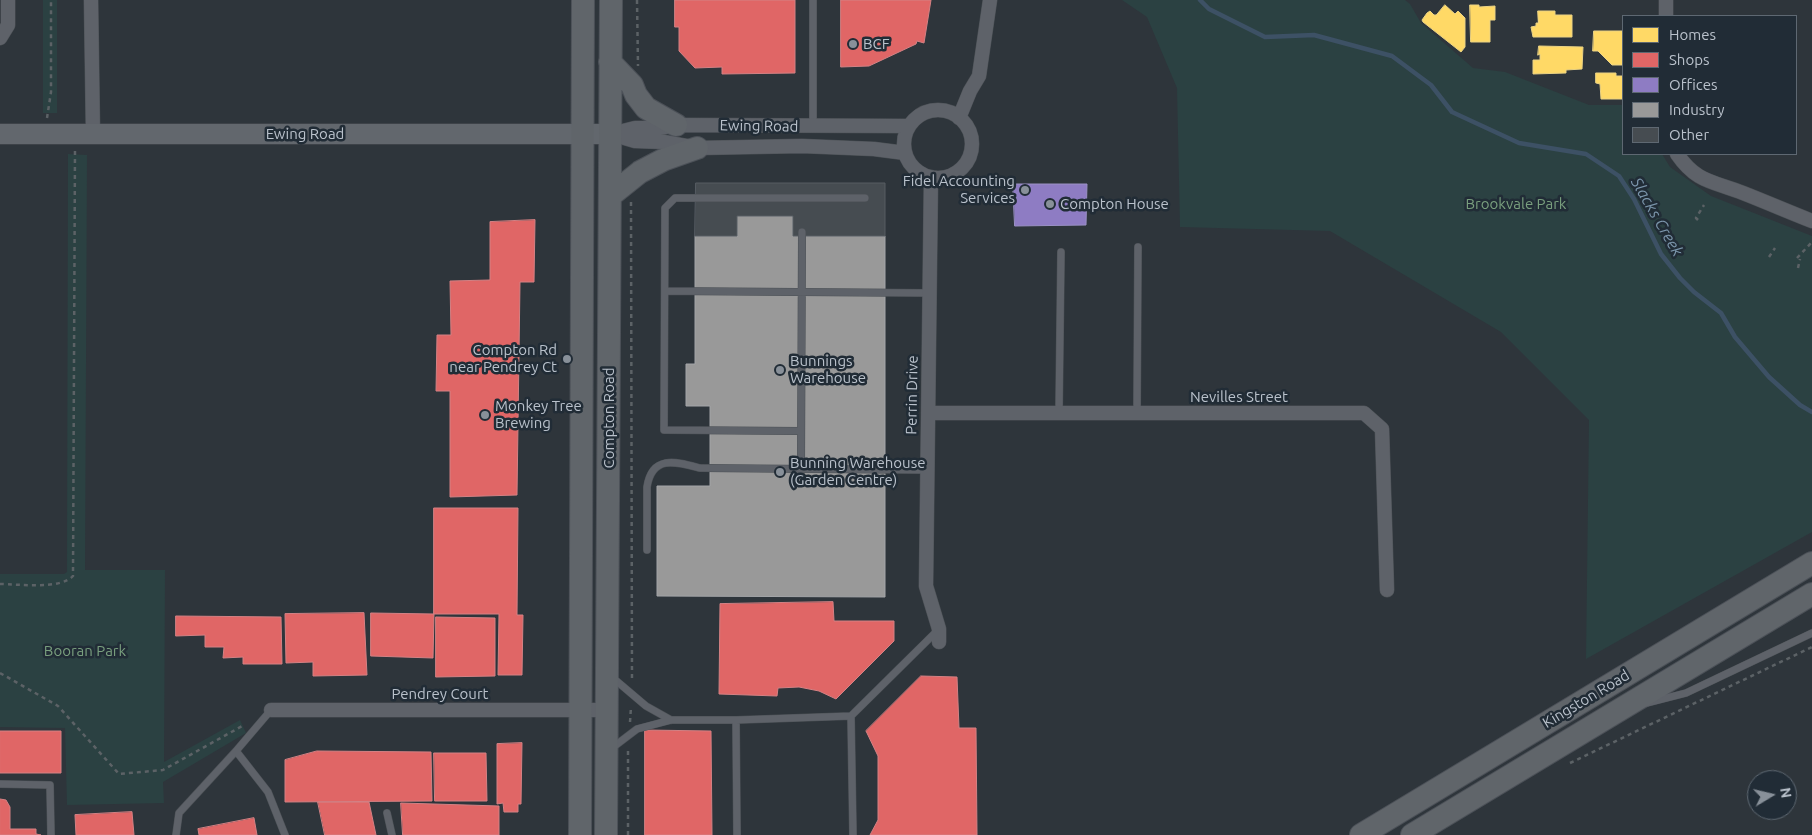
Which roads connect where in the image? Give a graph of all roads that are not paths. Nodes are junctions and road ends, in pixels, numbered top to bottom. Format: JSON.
{"nodes":[{"id":1,"x":8,"y":0,"type":"edge"},
{"id":2,"x":92,"y":0,"type":"edge"},
{"id":3,"x":583,"y":0,"type":"edge"},
{"id":4,"x":611,"y":0,"type":"edge"},
{"id":5,"x":813,"y":0,"type":"edge"},
{"id":6,"x":990,"y":0,"type":"edge"},
{"id":7,"x":1666,"y":0,"type":"edge"},
{"id":8,"x":1666,"y":15,"type":"edge"},
{"id":9,"x":0,"y":38,"type":"edge"},
{"id":10,"x":610,"y":62,"type":"junction"},
{"id":11,"x":960,"y":118,"type":"junction"},
{"id":12,"x":676,"y":125,"type":"junction"},
{"id":13,"x":812,"y":126,"type":"junction"},
{"id":14,"x":909,"y":126,"type":"junction"},
{"id":15,"x":0,"y":134,"type":"edge"},
{"id":16,"x":93,"y":134,"type":"junction"},
{"id":17,"x":610,"y":134,"type":"junction"},
{"id":18,"x":583,"y":135,"type":"junction"},
{"id":19,"x":696,"y":148,"type":"junction"},
{"id":20,"x":905,"y":153,"type":"junction"},
{"id":21,"x":1678,"y":155,"type":"edge"},
{"id":22,"x":931,"y":177,"type":"junction"},
{"id":23,"x":621,"y":198,"type":"junction"},
{"id":24,"x":865,"y":198,"type":"dead end"},
{"id":25,"x":1812,"y":221,"type":"edge"},
{"id":26,"x":802,"y":232,"type":"dead end"},
{"id":27,"x":1138,"y":247,"type":"dead end"},
{"id":28,"x":1061,"y":252,"type":"dead end"},
{"id":29,"x":664,"y":290,"type":"junction"},
{"id":30,"x":802,"y":292,"type":"junction"},
{"id":31,"x":930,"y":293,"type":"junction"},
{"id":32,"x":928,"y":413,"type":"junction"},
{"id":33,"x":1059,"y":413,"type":"junction"},
{"id":34,"x":1137,"y":413,"type":"junction"},
{"id":35,"x":801,"y":431,"type":"junction"},
{"id":36,"x":801,"y":468,"type":"junction"},
{"id":37,"x":928,"y":470,"type":"junction"},
{"id":38,"x":647,"y":550,"type":"dead end"},
{"id":39,"x":1812,"y":563,"type":"edge"},
{"id":40,"x":1386,"y":590,"type":"dead end"},
{"id":41,"x":1812,"y":594,"type":"edge"},
{"id":42,"x":1812,"y":633,"type":"edge"},
{"id":43,"x":939,"y":636,"type":"joint"},
{"id":44,"x":608,"y":674,"type":"junction"},
{"id":45,"x":1624,"y":707,"type":"junction"},
{"id":46,"x":271,"y":710,"type":"joint"},
{"id":47,"x":581,"y":710,"type":"junction"},
{"id":48,"x":608,"y":710,"type":"junction"},
{"id":49,"x":851,"y":716,"type":"junction"},
{"id":50,"x":671,"y":720,"type":"junction"},
{"id":51,"x":736,"y":720,"type":"junction"},
{"id":52,"x":236,"y":751,"type":"junction"},
{"id":53,"x":608,"y":751,"type":"junction"},
{"id":54,"x":0,"y":784,"type":"edge"},
{"id":55,"x":387,"y":814,"type":"dead end"},
{"id":56,"x":51,"y":835,"type":"edge"},
{"id":57,"x":176,"y":835,"type":"edge"},
{"id":58,"x":285,"y":835,"type":"edge"},
{"id":59,"x":392,"y":835,"type":"edge"},
{"id":60,"x":580,"y":835,"type":"edge"},
{"id":61,"x":606,"y":835,"type":"edge"},
{"id":62,"x":737,"y":835,"type":"edge"},
{"id":63,"x":854,"y":835,"type":"edge"},
{"id":64,"x":1361,"y":835,"type":"edge"},
{"id":65,"x":1412,"y":835,"type":"edge"}],
"edges":[{"from":1,"to":9,"type":"street"},
{"from":2,"to":16,"type":"street"},
{"from":3,"to":18,"type":"main road","name":"Compton Road"},
{"from":4,"to":10,"type":"main road","name":"Compton Road"},
{"from":5,"to":13,"type":"lane"},
{"from":6,"to":11,"type":"street"},
{"from":7,"to":8,"type":"street"},
{"from":10,"to":12,"type":"main road"},
{"from":10,"to":17,"type":"main road","name":"Compton Road"},
{"from":11,"to":14,"type":"street"},
{"from":11,"to":22,"type":"street"},
{"from":12,"to":13,"type":"street","name":"Ewing Road"},
{"from":12,"to":17,"type":"street","name":"Ewing Road"},
{"from":13,"to":14,"type":"street","name":"Ewing Road"},
{"from":14,"to":20,"type":"street"},
{"from":15,"to":16,"type":"main road","name":"Ewing Road"},
{"from":16,"to":18,"type":"main road","name":"Ewing Road"},
{"from":17,"to":18,"type":"main road","name":"Ewing Road"},
{"from":17,"to":19,"type":"street","name":"Ewing Road"},
{"from":17,"to":23,"type":"main road","name":"Compton Road"},
{"from":18,"to":47,"type":"main road","name":"Compton Road"},
{"from":19,"to":20,"type":"street","name":"Ewing Road"},
{"from":19,"to":23,"type":"main road"},
{"from":20,"to":22,"type":"street"},
{"from":21,"to":25,"type":"street"},
{"from":22,"to":31,"type":"street","name":"Perrin Drive"},
{"from":23,"to":44,"type":"main road","name":"Compton Road"},
{"from":24,"to":29,"type":"lane"},
{"from":26,"to":30,"type":"lane"},
{"from":27,"to":34,"type":"lane"},
{"from":28,"to":33,"type":"lane"},
{"from":29,"to":30,"type":"lane"},
{"from":29,"to":35,"type":"lane"},
{"from":30,"to":31,"type":"lane"},
{"from":30,"to":35,"type":"lane"},
{"from":31,"to":32,"type":"street","name":"Perrin Drive"},
{"from":32,"to":33,"type":"street","name":"Nevilles Street"},
{"from":32,"to":37,"type":"street","name":"Perrin Drive"},
{"from":33,"to":34,"type":"street","name":"Nevilles Street"},
{"from":34,"to":40,"type":"street","name":"Nevilles Street"},
{"from":35,"to":36,"type":"lane"},
{"from":36,"to":37,"type":"lane"},
{"from":36,"to":38,"type":"lane"},
{"from":37,"to":43,"type":"street","name":"Perrin Drive"},
{"from":39,"to":64,"type":"main road","name":"Kingston Road"},
{"from":41,"to":45,"type":"main road","name":"Kingston Road"},
{"from":42,"to":45,"type":"lane","name":"Kingston Road"},
{"from":43,"to":49,"type":"lane"},
{"from":44,"to":48,"type":"main road","name":"Compton Road"},
{"from":44,"to":50,"type":"lane"},
{"from":45,"to":65,"type":"main road","name":"Kingston Road"},
{"from":46,"to":47,"type":"street","name":"Pendrey Court"},
{"from":46,"to":52,"type":"lane"},
{"from":47,"to":48,"type":"street","name":"Pendrey Court"},
{"from":47,"to":60,"type":"main road","name":"Compton Road"},
{"from":48,"to":53,"type":"main road","name":"Compton Road"},
{"from":49,"to":51,"type":"lane"},
{"from":49,"to":63,"type":"lane"},
{"from":50,"to":51,"type":"lane"},
{"from":50,"to":53,"type":"lane"},
{"from":51,"to":62,"type":"lane"},
{"from":52,"to":57,"type":"lane"},
{"from":52,"to":58,"type":"lane"},
{"from":53,"to":61,"type":"main road","name":"Compton Road"},
{"from":54,"to":56,"type":"lane"},
{"from":55,"to":59,"type":"lane"}]}
